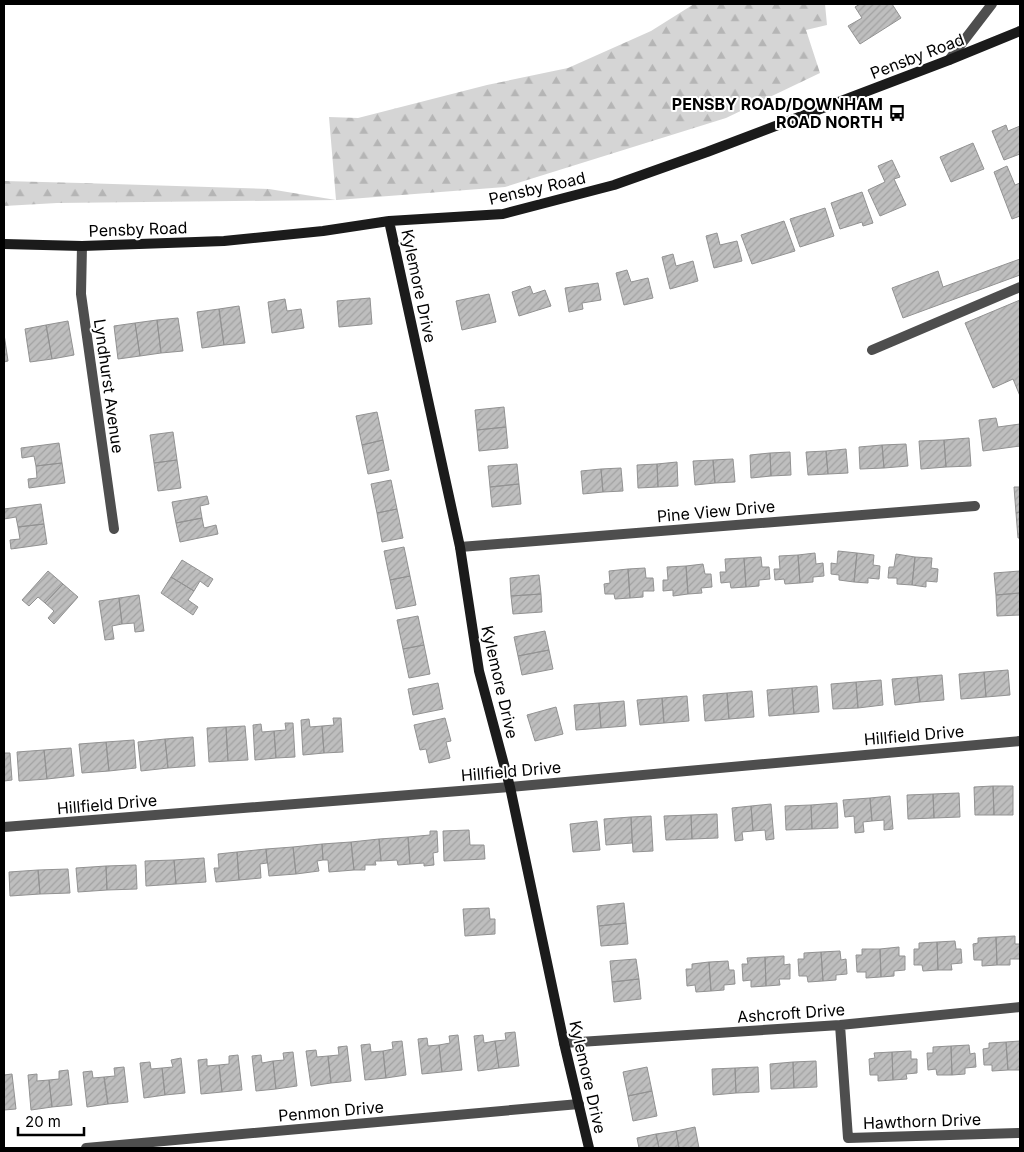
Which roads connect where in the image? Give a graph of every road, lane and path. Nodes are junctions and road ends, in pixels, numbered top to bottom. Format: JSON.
{"nodes":[{"id":1,"x":992,"y":4,"type":"edge"},
{"id":2,"x":1020,"y":31,"type":"edge"},
{"id":3,"x":949,"y":60,"type":"junction"},
{"id":4,"x":389,"y":222,"type":"junction"},
{"id":5,"x":4,"y":244,"type":"edge"},
{"id":6,"x":82,"y":246,"type":"junction"},
{"id":7,"x":1020,"y":287,"type":"edge"},
{"id":8,"x":872,"y":350,"type":"dead end"},
{"id":9,"x":975,"y":506,"type":"dead end"},
{"id":10,"x":114,"y":529,"type":"dead end"},
{"id":11,"x":460,"y":546,"type":"junction"},
{"id":12,"x":1020,"y":741,"type":"edge"},
{"id":13,"x":510,"y":787,"type":"junction"},
{"id":14,"x":4,"y":827,"type":"edge"},
{"id":15,"x":1020,"y":1007,"type":"edge"},
{"id":16,"x":840,"y":1025,"type":"junction"},
{"id":17,"x":564,"y":1043,"type":"junction"},
{"id":18,"x":579,"y":1104,"type":"junction"},
{"id":19,"x":1020,"y":1133,"type":"edge"},
{"id":20,"x":86,"y":1148,"type":"edge"},
{"id":21,"x":589,"y":1148,"type":"edge"}],
"edges":[{"from":1,"to":3,"type":"street"},
{"from":2,"to":3,"type":"main road","name":"Pensby Road"},
{"from":3,"to":4,"type":"main road","name":"Pensby Road"},
{"from":4,"to":6,"type":"main road","name":"Pensby Road"},
{"from":4,"to":11,"type":"main road","name":"Kylemore Drive"},
{"from":5,"to":6,"type":"main road","name":"Pensby Road"},
{"from":6,"to":10,"type":"street","name":"Lyndhurst Avenue"},
{"from":7,"to":8,"type":"street"},
{"from":9,"to":11,"type":"street","name":"Pine View Drive"},
{"from":11,"to":13,"type":"main road","name":"Kylemore Drive"},
{"from":12,"to":13,"type":"street","name":"Hillfield Drive"},
{"from":13,"to":14,"type":"street","name":"Hillfield Drive"},
{"from":13,"to":17,"type":"main road","name":"Kylemore Drive"},
{"from":15,"to":16,"type":"street","name":"Ashcroft Drive"},
{"from":16,"to":17,"type":"street","name":"Ashcroft Drive"},
{"from":16,"to":19,"type":"street","name":"Hawthorn Drive"},
{"from":17,"to":18,"type":"main road","name":"Kylemore Drive"},
{"from":18,"to":20,"type":"street","name":"Penmon Drive"},
{"from":18,"to":21,"type":"main road","name":"Kylemore Drive"}]}
